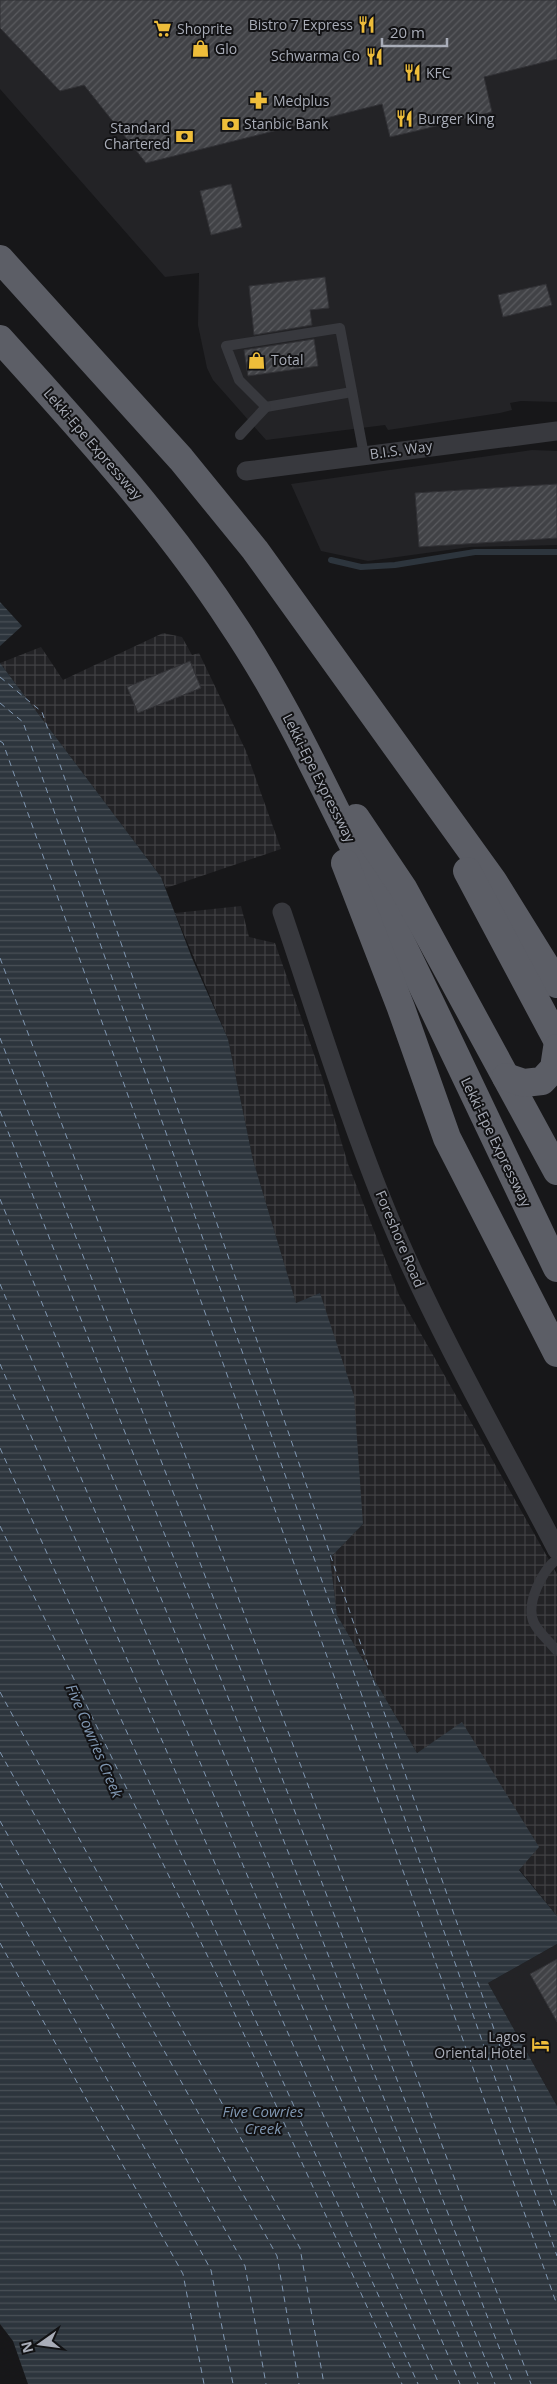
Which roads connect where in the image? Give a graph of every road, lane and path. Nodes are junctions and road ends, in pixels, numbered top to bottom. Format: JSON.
{"nodes":[{"id":1,"x":0,"y":259,"type":"edge"},
{"id":2,"x":0,"y":339,"type":"edge"},
{"id":3,"x":352,"y":392,"type":"junction"},
{"id":4,"x":266,"y":407,"type":"junction"},
{"id":5,"x":557,"y":431,"type":"edge"},
{"id":6,"x":240,"y":436,"type":"dead end"},
{"id":7,"x":364,"y":455,"type":"junction"},
{"id":8,"x":246,"y":471,"type":"dead end"},
{"id":9,"x":288,"y":715,"type":"junction"},
{"id":10,"x":408,"y":759,"type":"junction"},
{"id":11,"x":282,"y":912,"type":"dead end"},
{"id":12,"x":557,"y":951,"type":"edge"},
{"id":13,"x":557,"y":984,"type":"edge"},
{"id":14,"x":557,"y":1040,"type":"edge"},
{"id":15,"x":557,"y":1048,"type":"edge"},
{"id":16,"x":506,"y":1077,"type":"junction"},
{"id":17,"x":557,"y":1171,"type":"edge"},
{"id":18,"x":557,"y":1268,"type":"edge"},
{"id":19,"x":557,"y":1353,"type":"edge"},
{"id":20,"x":557,"y":1550,"type":"edge"},
{"id":21,"x":557,"y":1559,"type":"edge"},
{"id":22,"x":557,"y":1650,"type":"edge"}],
"edges":[{"from":1,"to":10,"type":"highway"},
{"from":2,"to":9,"type":"highway","name":"Lekki-Epe Expressway"},
{"from":3,"to":4,"type":"lane"},
{"from":3,"to":4,"type":"lane"},
{"from":3,"to":7,"type":"lane"},
{"from":4,"to":6,"type":"lane"},
{"from":5,"to":7,"type":"street","name":"B.I.S. Way"},
{"from":7,"to":8,"type":"street","name":"B.I.S. Way"},
{"from":9,"to":16,"type":"highway"},
{"from":9,"to":18,"type":"highway","name":"Lekki-Epe Expressway"},
{"from":9,"to":19,"type":"highway"},
{"from":10,"to":12,"type":"highway"},
{"from":10,"to":13,"type":"highway"},
{"from":10,"to":14,"type":"highway"},
{"from":11,"to":20,"type":"street","name":"Foreshore Road"},
{"from":15,"to":16,"type":"highway"},
{"from":16,"to":17,"type":"highway"},
{"from":21,"to":22,"type":"lane"}]}
